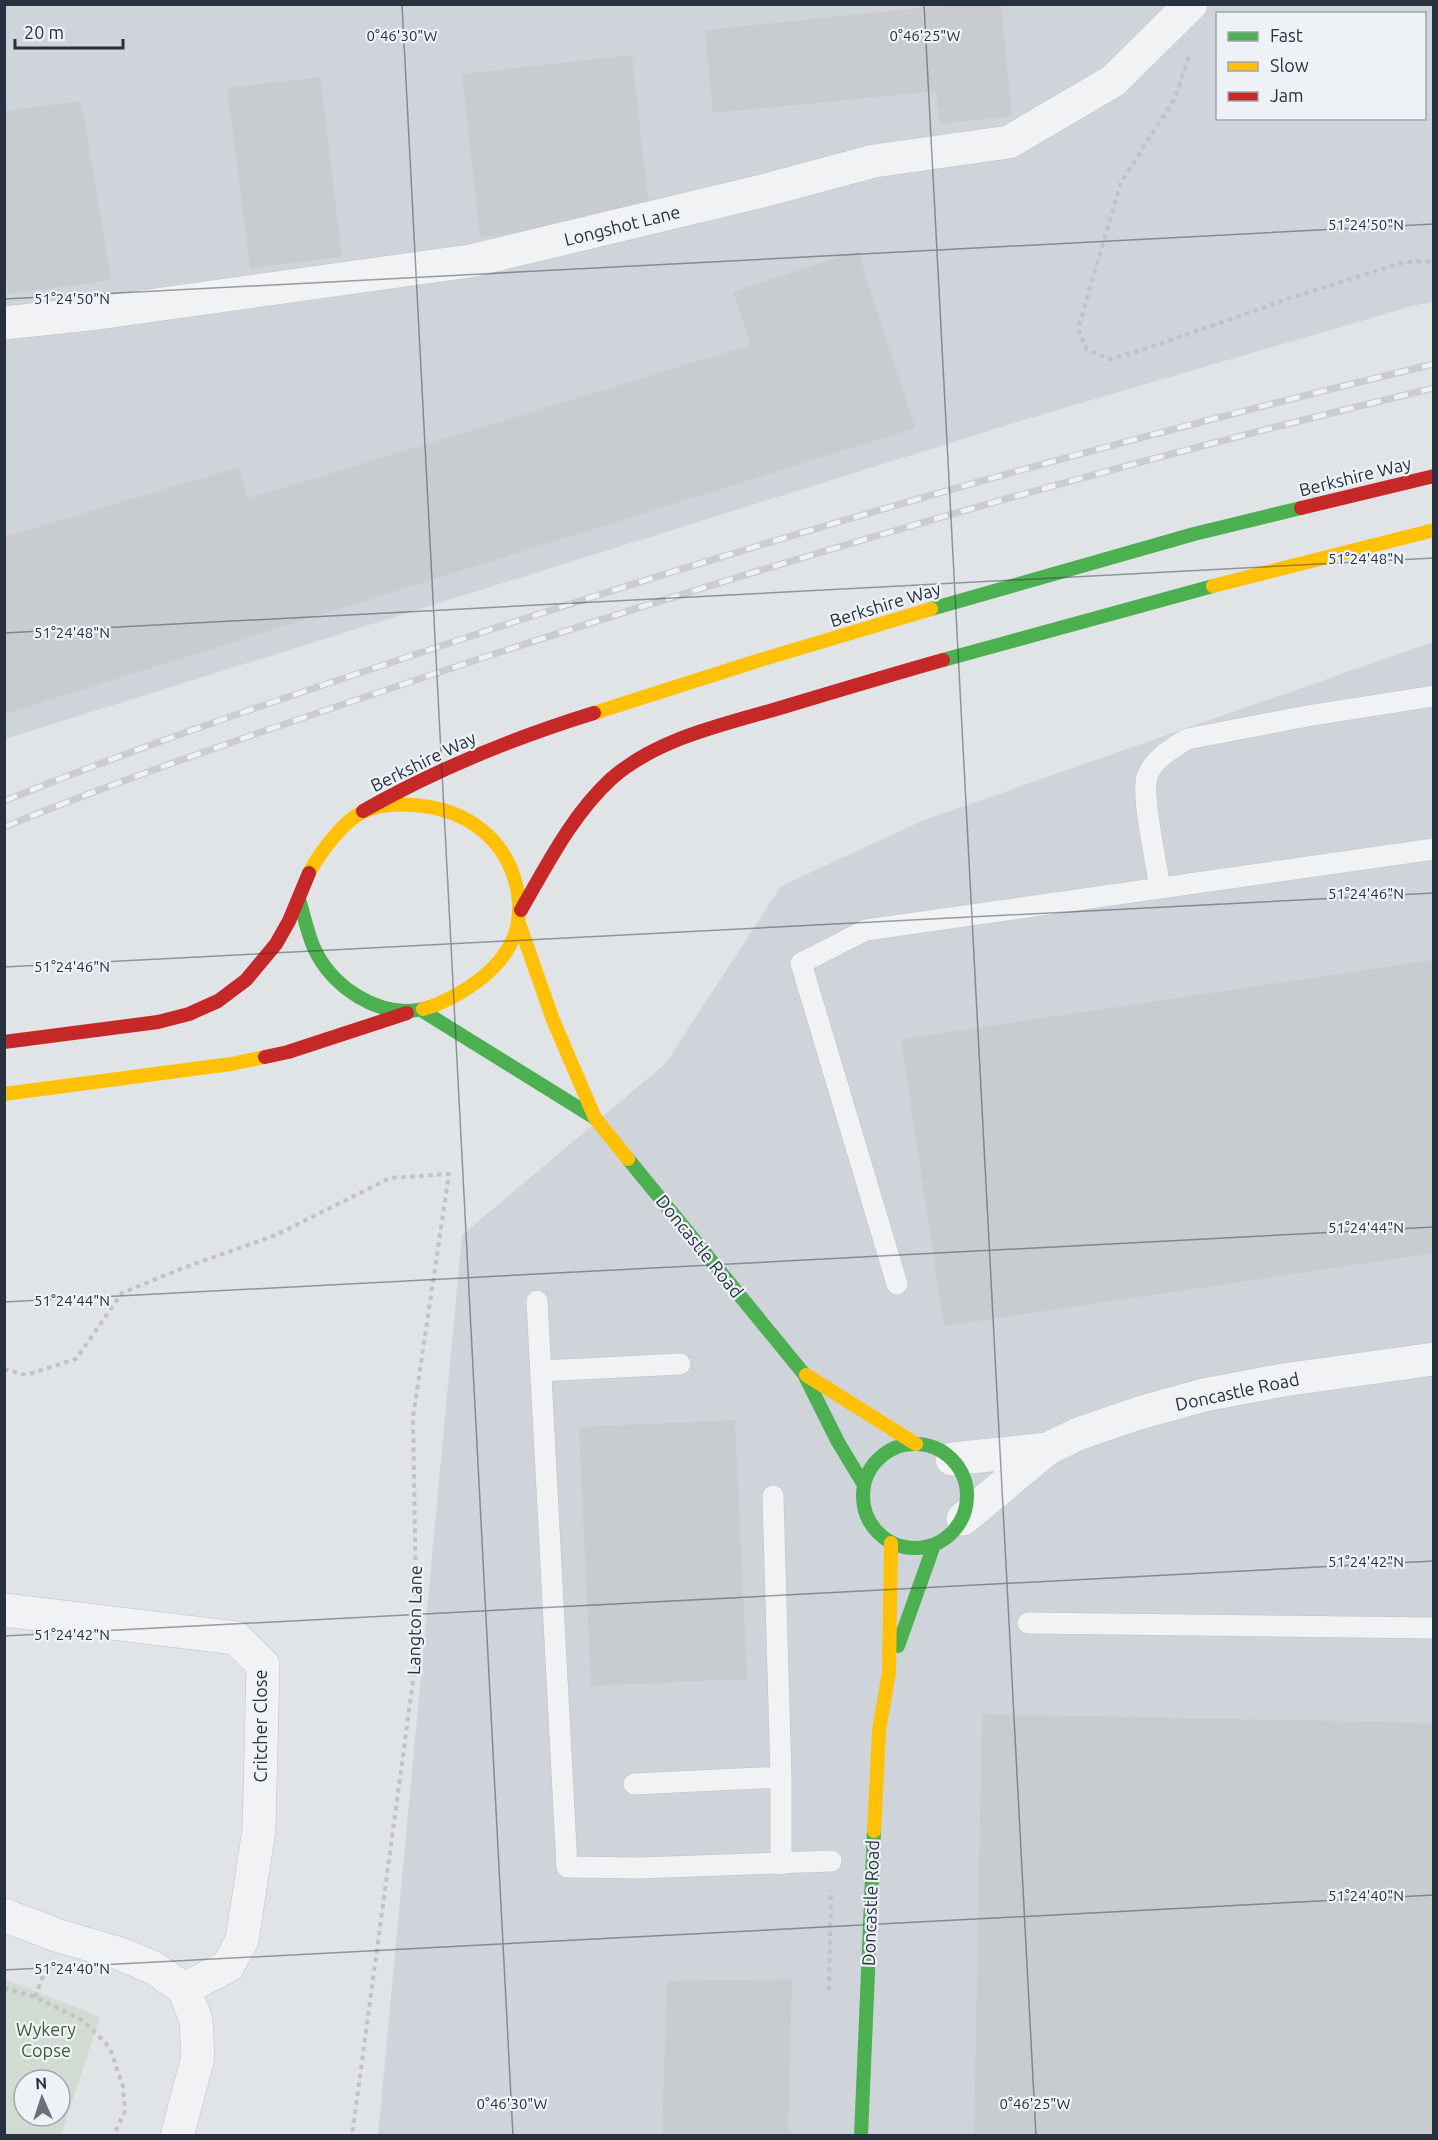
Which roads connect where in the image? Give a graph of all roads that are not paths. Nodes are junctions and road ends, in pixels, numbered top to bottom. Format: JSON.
{"nodes":[{"id":1,"x":1191,"y":4,"type":"edge"},
{"id":2,"x":4,"y":323,"type":"edge"},
{"id":3,"x":1434,"y":476,"type":"edge"},
{"id":4,"x":1434,"y":530,"type":"edge"},
{"id":5,"x":1434,"y":696,"type":"edge"},
{"id":6,"x":363,"y":811,"type":"junction"},
{"id":7,"x":1434,"y":849,"type":"edge"},
{"id":8,"x":1160,"y":888,"type":"junction"},
{"id":9,"x":300,"y":899,"type":"junction"},
{"id":10,"x":521,"y":910,"type":"junction"},
{"id":11,"x":520,"y":926,"type":"junction"},
{"id":12,"x":414,"y":1012,"type":"junction"},
{"id":13,"x":4,"y":1042,"type":"edge"},
{"id":14,"x":4,"y":1094,"type":"edge"},
{"id":15,"x":595,"y":1118,"type":"junction"},
{"id":16,"x":897,"y":1284,"type":"dead end"},
{"id":17,"x":537,"y":1301,"type":"dead end"},
{"id":18,"x":1434,"y":1359,"type":"edge"},
{"id":19,"x":680,"y":1364,"type":"dead end"},
{"id":20,"x":541,"y":1371,"type":"junction"},
{"id":21,"x":804,"y":1374,"type":"junction"},
{"id":22,"x":916,"y":1444,"type":"junction"},
{"id":23,"x":1047,"y":1449,"type":"junction"},
{"id":24,"x":952,"y":1459,"type":"junction"},
{"id":25,"x":864,"y":1485,"type":"junction"},
{"id":26,"x":773,"y":1496,"type":"dead end"},
{"id":27,"x":963,"y":1519,"type":"junction"},
{"id":28,"x":891,"y":1543,"type":"junction"},
{"id":29,"x":934,"y":1545,"type":"junction"},
{"id":30,"x":4,"y":1610,"type":"edge"},
{"id":31,"x":1028,"y":1623,"type":"dead end"},
{"id":32,"x":1434,"y":1628,"type":"edge"},
{"id":33,"x":889,"y":1672,"type":"junction"},
{"id":34,"x":781,"y":1777,"type":"junction"},
{"id":35,"x":634,"y":1784,"type":"dead end"},
{"id":36,"x":831,"y":1861,"type":"road end"},
{"id":37,"x":781,"y":1864,"type":"junction"},
{"id":38,"x":4,"y":1915,"type":"edge"},
{"id":39,"x":184,"y":1989,"type":"junction"},
{"id":40,"x":177,"y":2136,"type":"edge"},
{"id":41,"x":861,"y":2136,"type":"edge"}],
"edges":[{"from":1,"to":2,"type":"street","name":"Longshot Lane"},
{"from":3,"to":6,"type":"main road","name":"Berkshire Way"},
{"from":4,"to":10,"type":"main road"},
{"from":5,"to":8,"type":"lane"},
{"from":6,"to":9,"type":"main road"},
{"from":6,"to":10,"type":"main road"},
{"from":7,"to":8,"type":"lane"},
{"from":8,"to":16,"type":"lane"},
{"from":9,"to":12,"type":"main road"},
{"from":9,"to":13,"type":"main road"},
{"from":10,"to":11,"type":"main road"},
{"from":11,"to":12,"type":"main road"},
{"from":11,"to":15,"type":"main road","name":"Doncastle Road"},
{"from":12,"to":14,"type":"main road"},
{"from":12,"to":15,"type":"main road","name":"Doncastle Road"},
{"from":15,"to":21,"type":"main road","name":"Doncastle Road"},
{"from":17,"to":20,"type":"lane"},
{"from":18,"to":23,"type":"street","name":"Doncastle Road"},
{"from":19,"to":20,"type":"lane"},
{"from":20,"to":37,"type":"lane"},
{"from":21,"to":22,"type":"main road","name":"Doncastle Road"},
{"from":21,"to":25,"type":"main road","name":"Doncastle Road"},
{"from":22,"to":24,"type":"main road"},
{"from":22,"to":25,"type":"main road"},
{"from":23,"to":24,"type":"street","name":"Doncastle Road"},
{"from":23,"to":27,"type":"street","name":"Doncastle Road"},
{"from":24,"to":27,"type":"main road"},
{"from":25,"to":28,"type":"main road"},
{"from":26,"to":34,"type":"lane"},
{"from":27,"to":29,"type":"main road"},
{"from":28,"to":29,"type":"main road"},
{"from":28,"to":33,"type":"main road","name":"Doncastle Road"},
{"from":29,"to":33,"type":"main road","name":"Doncastle Road"},
{"from":30,"to":39,"type":"street","name":"Critcher Close"},
{"from":31,"to":32,"type":"lane"},
{"from":33,"to":41,"type":"main road","name":"Doncastle Road"},
{"from":34,"to":35,"type":"lane"},
{"from":34,"to":37,"type":"lane"},
{"from":36,"to":37,"type":"lane"},
{"from":38,"to":39,"type":"street"},
{"from":39,"to":40,"type":"street"}]}
